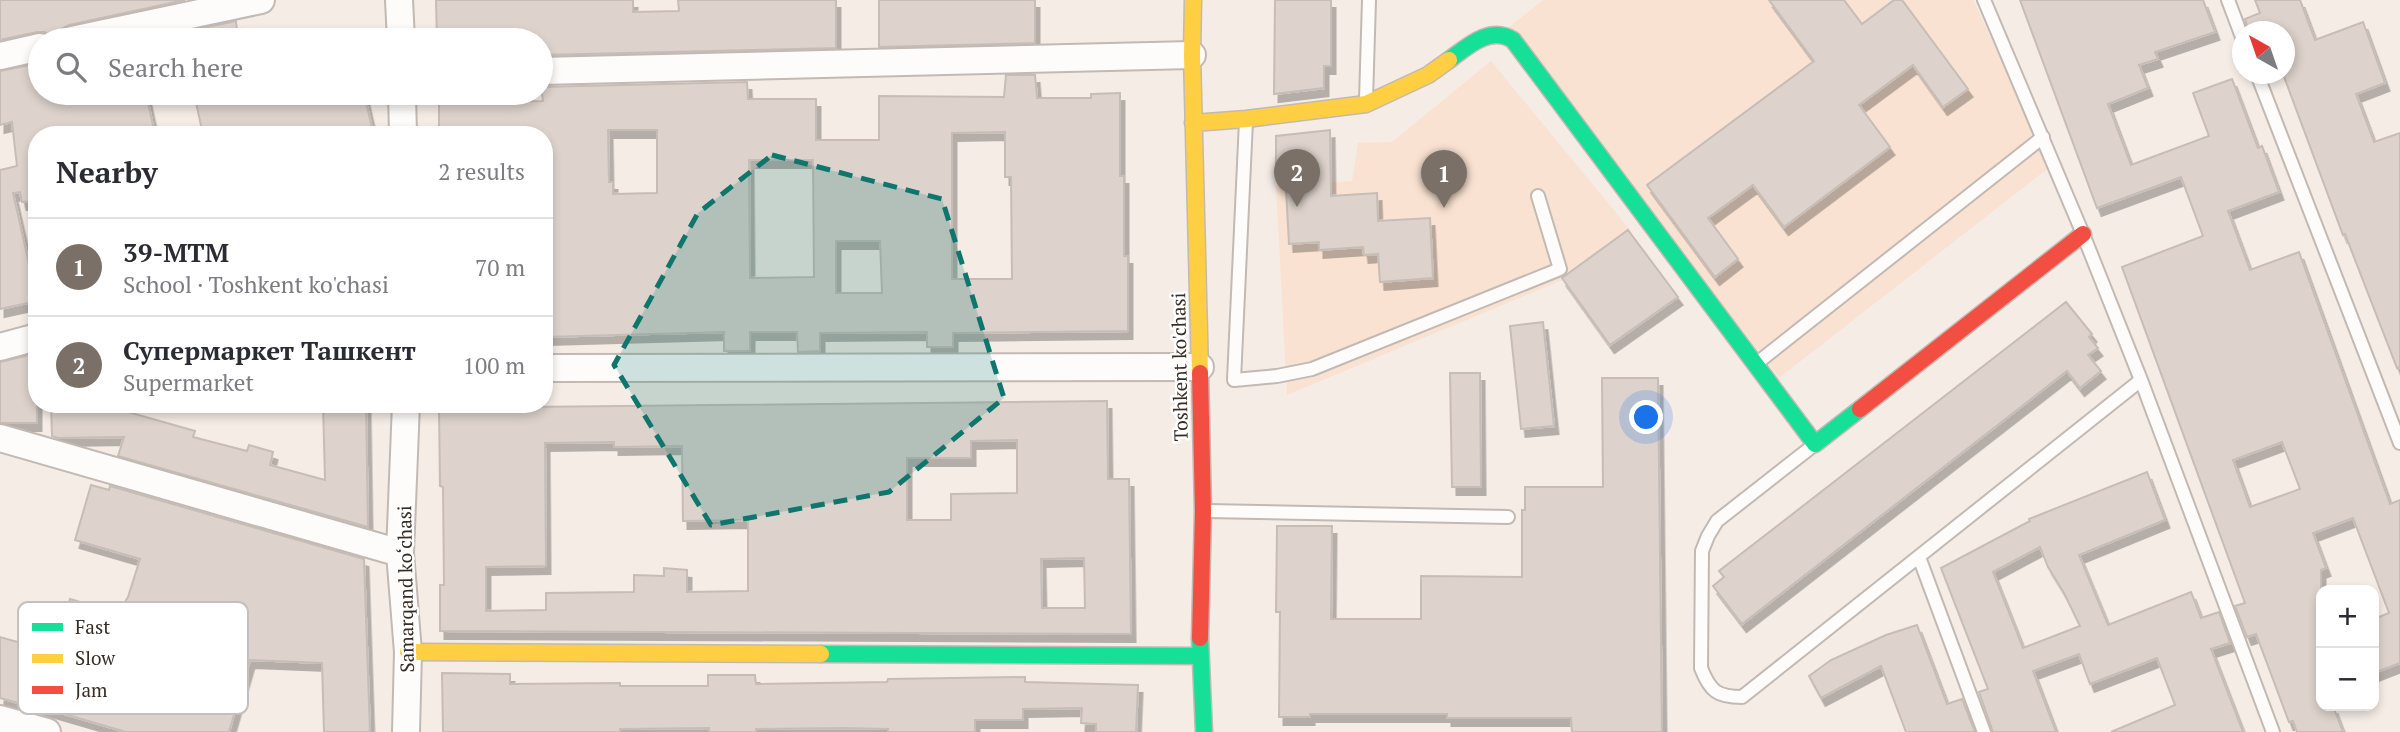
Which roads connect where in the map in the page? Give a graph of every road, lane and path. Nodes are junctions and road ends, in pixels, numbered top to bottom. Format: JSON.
{"nodes":[{"id":1,"x":261,"y":0,"type":"edge"},
{"id":2,"x":399,"y":0,"type":"edge"},
{"id":3,"x":1193,"y":0,"type":"edge"},
{"id":4,"x":1369,"y":0,"type":"edge"},
{"id":5,"x":1984,"y":0,"type":"edge"},
{"id":6,"x":2228,"y":0,"type":"edge"},
{"id":7,"x":2236,"y":21,"type":"edge"},
{"id":8,"x":129,"y":28,"type":"edge"},
{"id":9,"x":400,"y":28,"type":"edge"},
{"id":10,"x":28,"y":50,"type":"edge"},
{"id":11,"x":1192,"y":55,"type":"junction"},
{"id":12,"x":0,"y":56,"type":"edge"},
{"id":13,"x":553,"y":71,"type":"edge"},
{"id":14,"x":2261,"y":84,"type":"edge"},
{"id":15,"x":1366,"y":104,"type":"junction"},
{"id":16,"x":402,"y":105,"type":"edge"},
{"id":17,"x":1246,"y":119,"type":"junction"},
{"id":18,"x":1194,"y":123,"type":"junction"},
{"id":19,"x":403,"y":126,"type":"edge"},
{"id":20,"x":2043,"y":138,"type":"junction"},
{"id":21,"x":1538,"y":196,"type":"dead end"},
{"id":22,"x":2083,"y":233,"type":"junction"},
{"id":23,"x":28,"y":339,"type":"edge"},
{"id":24,"x":0,"y":347,"type":"edge"},
{"id":25,"x":1754,"y":365,"type":"junction"},
{"id":26,"x":1200,"y":367,"type":"junction"},
{"id":27,"x":553,"y":368,"type":"edge"},
{"id":28,"x":2141,"y":380,"type":"junction"},
{"id":29,"x":406,"y":413,"type":"edge"},
{"id":30,"x":0,"y":438,"type":"edge"},
{"id":31,"x":2400,"y":443,"type":"edge"},
{"id":32,"x":1815,"y":444,"type":"junction"},
{"id":33,"x":1203,"y":511,"type":"junction"},
{"id":34,"x":1508,"y":517,"type":"dead end"},
{"id":35,"x":400,"y":554,"type":"junction"},
{"id":36,"x":1919,"y":557,"type":"junction"},
{"id":37,"x":408,"y":652,"type":"junction"},
{"id":38,"x":1200,"y":656,"type":"junction"},
{"id":39,"x":0,"y":719,"type":"edge"},
{"id":40,"x":47,"y":732,"type":"edge"},
{"id":41,"x":406,"y":732,"type":"edge"},
{"id":42,"x":1204,"y":732,"type":"edge"},
{"id":43,"x":1984,"y":732,"type":"edge"},
{"id":44,"x":2273,"y":732,"type":"edge"}],
"edges":[{"from":1,"to":8,"type":"street"},
{"from":2,"to":9,"type":"street"},
{"from":3,"to":11,"type":"street","name":"Toshkent ko'chasi"},
{"from":4,"to":15,"type":"lane"},
{"from":5,"to":20,"type":"lane"},
{"from":6,"to":7,"type":"lane"},
{"from":10,"to":12,"type":"street"},
{"from":11,"to":13,"type":"street"},
{"from":11,"to":18,"type":"street","name":"Toshkent ko'chasi"},
{"from":14,"to":31,"type":"lane"},
{"from":15,"to":17,"type":"street"},
{"from":15,"to":25,"type":"street"},
{"from":16,"to":19,"type":"street"},
{"from":17,"to":18,"type":"street"},
{"from":17,"to":21,"type":"lane"},
{"from":18,"to":26,"type":"street","name":"Toshkent ko'chasi"},
{"from":20,"to":22,"type":"lane"},
{"from":20,"to":25,"type":"lane"},
{"from":22,"to":28,"type":"lane"},
{"from":22,"to":32,"type":"street"},
{"from":23,"to":24,"type":"street"},
{"from":25,"to":32,"type":"street"},
{"from":26,"to":27,"type":"street"},
{"from":26,"to":33,"type":"street","name":"Toshkent ko'chasi"},
{"from":28,"to":36,"type":"lane"},
{"from":28,"to":44,"type":"lane"},
{"from":29,"to":35,"type":"street","name":"Samarqand ko‘chasi"},
{"from":30,"to":35,"type":"street"},
{"from":32,"to":36,"type":"lane"},
{"from":33,"to":34,"type":"lane"},
{"from":33,"to":38,"type":"street","name":"Toshkent ko'chasi"},
{"from":35,"to":37,"type":"street","name":"Samarqand ko‘chasi"},
{"from":36,"to":43,"type":"lane"},
{"from":37,"to":38,"type":"street"},
{"from":37,"to":41,"type":"street","name":"Samarqand ko‘chasi"},
{"from":38,"to":42,"type":"street","name":"Toshkent ko'chasi"},
{"from":39,"to":40,"type":"street"}]}
